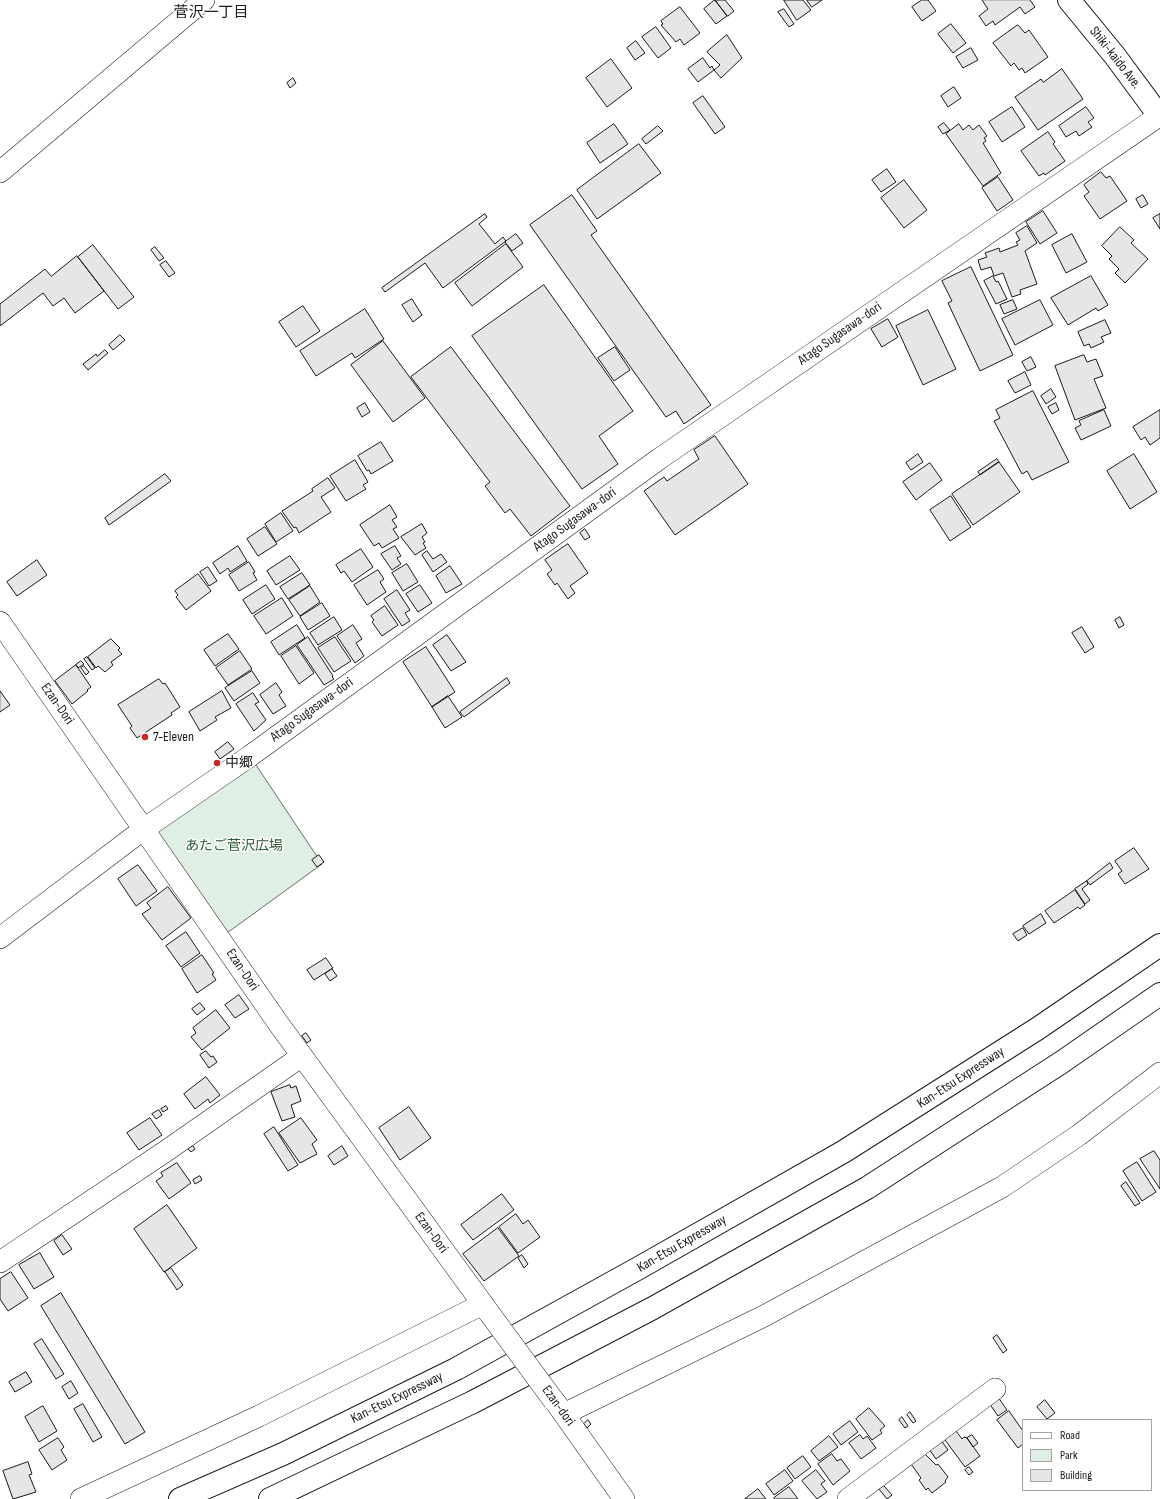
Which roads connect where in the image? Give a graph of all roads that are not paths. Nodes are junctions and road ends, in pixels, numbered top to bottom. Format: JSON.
{"nodes":[{"id":1,"x":204,"y":0,"type":"edge"},
{"id":2,"x":1068,"y":0,"type":"edge"},
{"id":3,"x":1160,"y":116,"type":"edge"},
{"id":4,"x":0,"y":172,"type":"edge"},
{"id":5,"x":0,"y":622,"type":"edge"},
{"id":6,"x":144,"y":829,"type":"junction"},
{"id":7,"x":0,"y":938,"type":"edge"},
{"id":8,"x":1160,"y":945,"type":"edge"},
{"id":9,"x":1160,"y":994,"type":"edge"},
{"id":10,"x":302,"y":1056,"type":"junction"},
{"id":11,"x":1160,"y":1073,"type":"edge"},
{"id":12,"x":0,"y":1262,"type":"edge"},
{"id":13,"x":487,"y":1309,"type":"junction"},
{"id":14,"x":995,"y":1389,"type":"dead end"},
{"id":15,"x":559,"y":1408,"type":"junction"},
{"id":16,"x":81,"y":1499,"type":"edge"},
{"id":17,"x":180,"y":1499,"type":"edge"},
{"id":18,"x":270,"y":1499,"type":"edge"},
{"id":19,"x":624,"y":1499,"type":"edge"},
{"id":20,"x":848,"y":1499,"type":"edge"}],
"edges":[{"from":1,"to":4,"type":"street"},
{"from":2,"to":3,"type":"main road","name":"Shiki-kaido Ave."},
{"from":3,"to":6,"type":"street","name":"Atago Sugasawa-dori"},
{"from":5,"to":6,"type":"street","name":"Ezan-Dori"},
{"from":6,"to":7,"type":"street","name":"Atago Sugasawa-dori"},
{"from":6,"to":10,"type":"street","name":"Ezan-Dori"},
{"from":8,"to":17,"type":"main road","name":"Kan-Etsu Expressway"},
{"from":9,"to":18,"type":"main road"},
{"from":10,"to":12,"type":"street"},
{"from":10,"to":13,"type":"street","name":"Ezan-Dori"},
{"from":11,"to":15,"type":"street"},
{"from":13,"to":15,"type":"street","name":"Ezan-dori","bridge":true},
{"from":13,"to":16,"type":"street"},
{"from":14,"to":20,"type":"street"},
{"from":15,"to":19,"type":"street","name":"Ezan-dori"}]}
